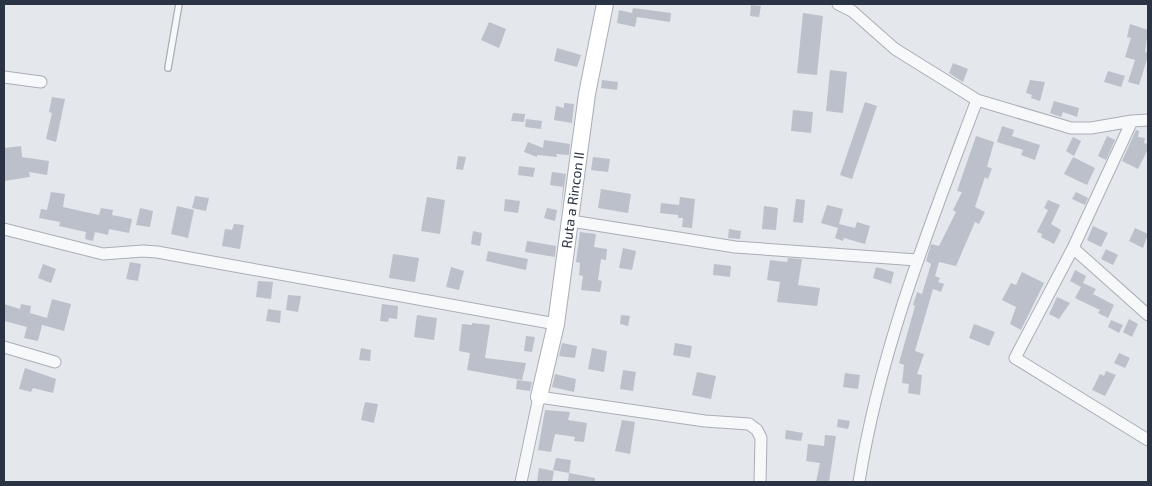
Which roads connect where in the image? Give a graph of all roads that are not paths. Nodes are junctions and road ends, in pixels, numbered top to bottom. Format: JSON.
{"nodes":[{"id":1,"x":179,"y":4,"type":"edge"},
{"id":2,"x":605,"y":4,"type":"edge"},
{"id":3,"x":838,"y":4,"type":"edge"},
{"id":4,"x":168,"y":68,"type":"dead end"},
{"id":5,"x":4,"y":78,"type":"edge"},
{"id":6,"x":41,"y":82,"type":"dead end"},
{"id":7,"x":977,"y":100,"type":"junction"},
{"id":8,"x":1148,"y":120,"type":"edge"},
{"id":9,"x":1132,"y":121,"type":"junction"},
{"id":10,"x":571,"y":222,"type":"junction"},
{"id":11,"x":4,"y":228,"type":"edge"},
{"id":12,"x":1073,"y":248,"type":"junction"},
{"id":13,"x":916,"y":260,"type":"junction"},
{"id":14,"x":1148,"y":315,"type":"edge"},
{"id":15,"x":556,"y":324,"type":"junction"},
{"id":16,"x":4,"y":347,"type":"edge"},
{"id":17,"x":55,"y":362,"type":"dead end"},
{"id":18,"x":539,"y":397,"type":"junction"},
{"id":19,"x":1148,"y":440,"type":"edge"},
{"id":20,"x":521,"y":482,"type":"edge"},
{"id":21,"x":760,"y":482,"type":"edge"},
{"id":22,"x":859,"y":482,"type":"edge"}],
"edges":[{"from":1,"to":4,"type":"lane"},
{"from":2,"to":10,"type":"street","name":"Ruta a Rincon II"},
{"from":3,"to":7,"type":"street"},
{"from":5,"to":6,"type":"street"},
{"from":7,"to":9,"type":"street"},
{"from":7,"to":13,"type":"street"},
{"from":8,"to":9,"type":"street"},
{"from":9,"to":12,"type":"street"},
{"from":10,"to":13,"type":"street"},
{"from":10,"to":15,"type":"street","name":"Ruta a Rincon II"},
{"from":11,"to":15,"type":"street"},
{"from":12,"to":14,"type":"street"},
{"from":12,"to":19,"type":"street"},
{"from":13,"to":22,"type":"street"},
{"from":15,"to":18,"type":"street","name":"Ruta a Rincon II"},
{"from":16,"to":17,"type":"street"},
{"from":18,"to":20,"type":"street"},
{"from":18,"to":21,"type":"street"}]}
